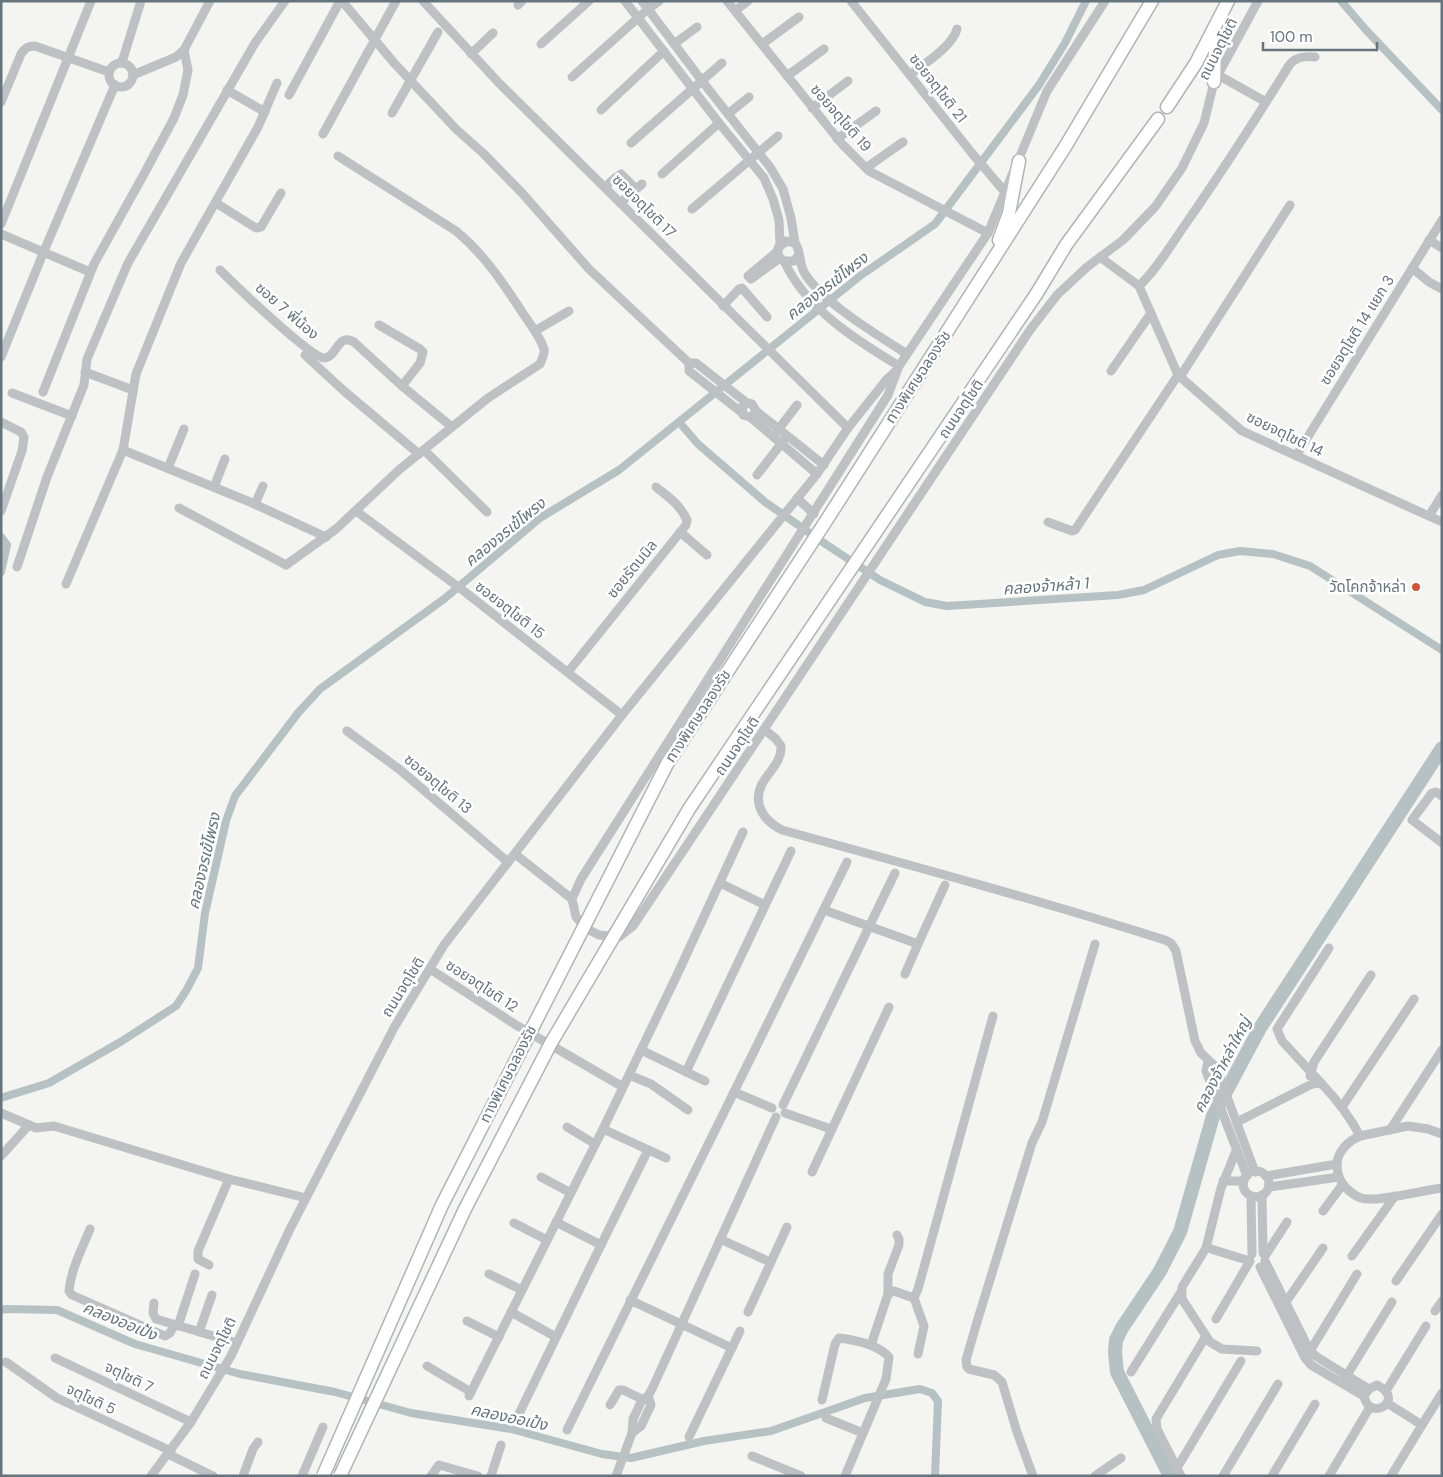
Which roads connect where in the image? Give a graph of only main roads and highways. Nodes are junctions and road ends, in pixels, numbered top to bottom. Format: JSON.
{"nodes":[{"id":1,"x":1152,"y":1,"type":"edge"},
{"id":2,"x":1228,"y":1,"type":"edge"},
{"id":3,"x":1212,"y":34,"type":"junction"},
{"id":4,"x":1216,"y":78,"type":"road end"},
{"id":5,"x":1167,"y":106,"type":"dead end"},
{"id":6,"x":1158,"y":119,"type":"dead end"},
{"id":7,"x":1019,"y":161,"type":"road end"},
{"id":8,"x":992,"y":261,"type":"junction"},
{"id":9,"x":323,"y":1476,"type":"edge"},
{"id":10,"x":340,"y":1476,"type":"edge"}],
"edges":[{"from":1,"to":8,"type":"highway","name":"ทางพิเศษฉลองรัช"},
{"from":2,"to":3,"type":"highway"},
{"from":3,"to":4,"type":"highway"},
{"from":3,"to":5,"type":"highway"},
{"from":6,"to":10,"type":"highway","name":"ทางพิเศษฉลองรัช","bridge":true},
{"from":7,"to":8,"type":"highway"},
{"from":8,"to":9,"type":"highway","name":"ทางพิเศษฉลองรัช","bridge":true}]}
